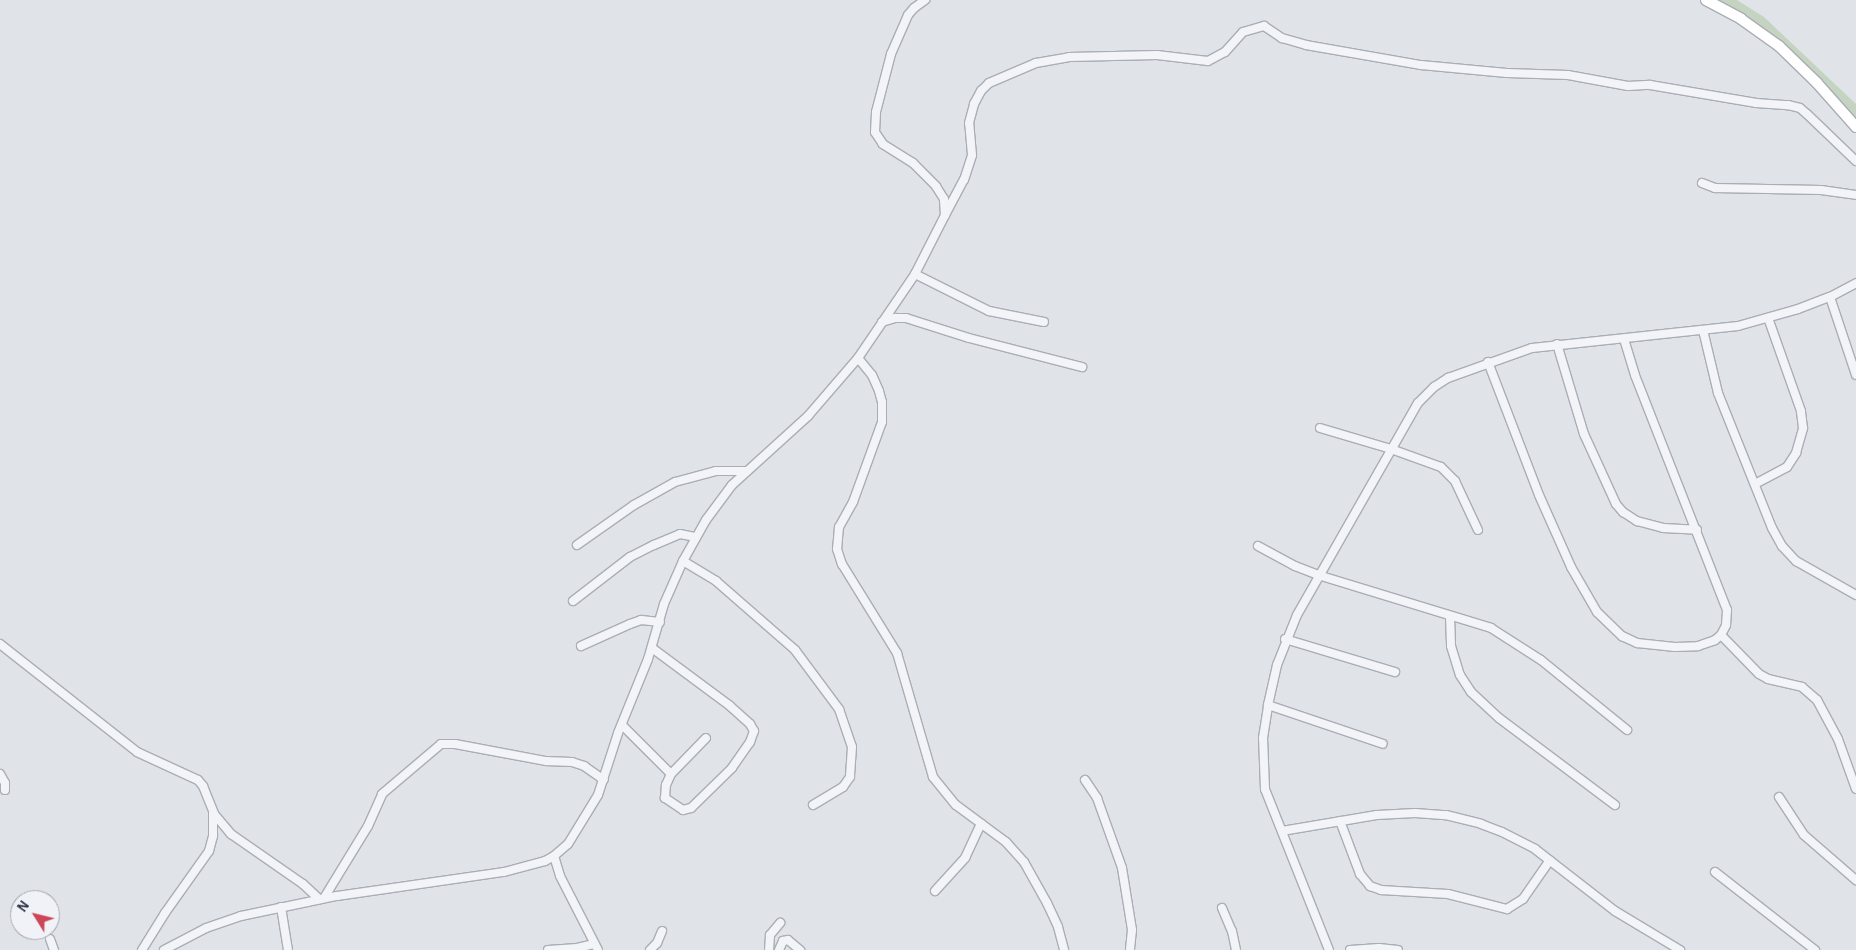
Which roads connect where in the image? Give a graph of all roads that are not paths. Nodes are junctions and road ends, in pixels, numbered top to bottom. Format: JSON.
{"nodes":[{"id":1,"x":925,"y":0,"type":"edge"},
{"id":2,"x":1706,"y":0,"type":"edge"},
{"id":3,"x":1856,"y":127,"type":"edge"},
{"id":4,"x":1856,"y":161,"type":"edge"},
{"id":5,"x":1702,"y":183,"type":"dead end"},
{"id":6,"x":1856,"y":195,"type":"edge"},
{"id":7,"x":945,"y":215,"type":"junction"},
{"id":8,"x":915,"y":274,"type":"junction"},
{"id":9,"x":1856,"y":284,"type":"edge"},
{"id":10,"x":1830,"y":297,"type":"junction"},
{"id":11,"x":1768,"y":318,"type":"junction"},
{"id":12,"x":882,"y":322,"type":"junction"},
{"id":13,"x":1044,"y":322,"type":"dead end"},
{"id":14,"x":1703,"y":330,"type":"junction"},
{"id":15,"x":1624,"y":338,"type":"junction"},
{"id":16,"x":1557,"y":344,"type":"junction"},
{"id":17,"x":858,"y":358,"type":"junction"},
{"id":18,"x":1488,"y":362,"type":"junction"},
{"id":19,"x":1082,"y":367,"type":"dead end"},
{"id":20,"x":1856,"y":375,"type":"edge"},
{"id":21,"x":1320,"y":428,"type":"dead end"},
{"id":22,"x":1391,"y":449,"type":"junction"},
{"id":23,"x":745,"y":471,"type":"junction"},
{"id":24,"x":1755,"y":484,"type":"junction"},
{"id":25,"x":1478,"y":530,"type":"dead end"},
{"id":26,"x":1698,"y":530,"type":"junction"},
{"id":27,"x":696,"y":537,"type":"junction"},
{"id":28,"x":577,"y":546,"type":"dead end"},
{"id":29,"x":1258,"y":546,"type":"dead end"},
{"id":30,"x":683,"y":561,"type":"junction"},
{"id":31,"x":1318,"y":575,"type":"junction"},
{"id":32,"x":1856,"y":594,"type":"edge"},
{"id":33,"x":573,"y":601,"type":"dead end"},
{"id":34,"x":1450,"y":616,"type":"junction"},
{"id":35,"x":660,"y":622,"type":"junction"},
{"id":36,"x":1721,"y":635,"type":"junction"},
{"id":37,"x":1285,"y":640,"type":"junction"},
{"id":38,"x":0,"y":644,"type":"edge"},
{"id":39,"x":581,"y":646,"type":"dead end"},
{"id":40,"x":652,"y":648,"type":"junction"},
{"id":41,"x":1395,"y":672,"type":"dead end"},
{"id":42,"x":1268,"y":705,"type":"junction"},
{"id":43,"x":622,"y":725,"type":"junction"},
{"id":44,"x":1627,"y":730,"type":"dead end"},
{"id":45,"x":706,"y":738,"type":"dead end"},
{"id":46,"x":1383,"y":744,"type":"dead end"},
{"id":47,"x":0,"y":774,"type":"edge"},
{"id":48,"x":671,"y":774,"type":"junction"},
{"id":49,"x":604,"y":780,"type":"junction"},
{"id":50,"x":1085,"y":780,"type":"dead end"},
{"id":51,"x":1856,"y":789,"type":"edge"},
{"id":52,"x":5,"y":790,"type":"dead end"},
{"id":53,"x":1779,"y":797,"type":"dead end"},
{"id":54,"x":813,"y":805,"type":"dead end"},
{"id":55,"x":1615,"y":805,"type":"dead end"},
{"id":56,"x":213,"y":811,"type":"junction"},
{"id":57,"x":1340,"y":821,"type":"junction"},
{"id":58,"x":981,"y":823,"type":"junction"},
{"id":59,"x":1282,"y":831,"type":"junction"},
{"id":60,"x":554,"y":856,"type":"junction"},
{"id":61,"x":1550,"y":860,"type":"junction"},
{"id":62,"x":1715,"y":872,"type":"dead end"},
{"id":63,"x":1856,"y":880,"type":"edge"},
{"id":64,"x":935,"y":891,"type":"dead end"},
{"id":65,"x":322,"y":898,"type":"junction"},
{"id":66,"x":280,"y":907,"type":"junction"},
{"id":67,"x":1222,"y":908,"type":"dead end"},
{"id":68,"x":780,"y":922,"type":"dead end"},
{"id":69,"x":662,"y":931,"type":"dead end"},
{"id":70,"x":596,"y":947,"type":"edge"},
{"id":71,"x":1677,"y":949,"type":"edge"},
{"id":72,"x":142,"y":950,"type":"edge"},
{"id":73,"x":164,"y":950,"type":"edge"},
{"id":74,"x":288,"y":950,"type":"edge"},
{"id":75,"x":548,"y":950,"type":"edge"},
{"id":76,"x":650,"y":950,"type":"edge"},
{"id":77,"x":769,"y":950,"type":"edge"},
{"id":78,"x":779,"y":950,"type":"edge"},
{"id":79,"x":800,"y":950,"type":"edge"},
{"id":80,"x":1064,"y":950,"type":"edge"},
{"id":81,"x":1130,"y":950,"type":"edge"},
{"id":82,"x":1236,"y":950,"type":"edge"},
{"id":83,"x":1329,"y":950,"type":"edge"},
{"id":84,"x":1350,"y":950,"type":"edge"},
{"id":85,"x":1398,"y":950,"type":"edge"},
{"id":86,"x":1816,"y":950,"type":"edge"}],
"edges":[{"from":1,"to":7,"type":"street"},
{"from":2,"to":3,"type":"main road"},
{"from":4,"to":7,"type":"street"},
{"from":5,"to":6,"type":"street"},
{"from":7,"to":8,"type":"street"},
{"from":8,"to":12,"type":"street"},
{"from":8,"to":13,"type":"street"},
{"from":9,"to":10,"type":"street"},
{"from":10,"to":11,"type":"street"},
{"from":10,"to":20,"type":"street"},
{"from":11,"to":14,"type":"street"},
{"from":11,"to":24,"type":"street"},
{"from":12,"to":17,"type":"street"},
{"from":12,"to":19,"type":"street"},
{"from":14,"to":15,"type":"street"},
{"from":14,"to":24,"type":"street"},
{"from":15,"to":16,"type":"street"},
{"from":15,"to":26,"type":"street"},
{"from":16,"to":18,"type":"street"},
{"from":16,"to":26,"type":"street"},
{"from":17,"to":23,"type":"street"},
{"from":17,"to":58,"type":"street"},
{"from":18,"to":22,"type":"street"},
{"from":18,"to":36,"type":"street"},
{"from":21,"to":22,"type":"street"},
{"from":22,"to":25,"type":"street"},
{"from":22,"to":31,"type":"street"},
{"from":23,"to":27,"type":"street"},
{"from":23,"to":28,"type":"street"},
{"from":24,"to":32,"type":"street"},
{"from":26,"to":36,"type":"street"},
{"from":27,"to":30,"type":"street"},
{"from":27,"to":33,"type":"street"},
{"from":29,"to":31,"type":"street"},
{"from":30,"to":35,"type":"street"},
{"from":30,"to":54,"type":"street"},
{"from":31,"to":34,"type":"street"},
{"from":31,"to":37,"type":"street"},
{"from":34,"to":44,"type":"street"},
{"from":34,"to":55,"type":"street"},
{"from":35,"to":39,"type":"street"},
{"from":35,"to":40,"type":"street"},
{"from":36,"to":51,"type":"street"},
{"from":37,"to":41,"type":"street"},
{"from":37,"to":42,"type":"street"},
{"from":38,"to":56,"type":"street"},
{"from":40,"to":43,"type":"street"},
{"from":40,"to":48,"type":"street"},
{"from":42,"to":46,"type":"street"},
{"from":42,"to":59,"type":"street"},
{"from":43,"to":48,"type":"street"},
{"from":43,"to":49,"type":"street"},
{"from":45,"to":48,"type":"street"},
{"from":47,"to":52,"type":"street"},
{"from":49,"to":60,"type":"street"},
{"from":49,"to":65,"type":"street"},
{"from":50,"to":81,"type":"street"},
{"from":53,"to":63,"type":"street"},
{"from":56,"to":65,"type":"street"},
{"from":56,"to":72,"type":"street"},
{"from":57,"to":59,"type":"street"},
{"from":57,"to":61,"type":"street"},
{"from":57,"to":61,"type":"street"},
{"from":58,"to":64,"type":"street"},
{"from":58,"to":80,"type":"street"},
{"from":59,"to":83,"type":"street"},
{"from":60,"to":65,"type":"street"},
{"from":60,"to":70,"type":"street"},
{"from":61,"to":71,"type":"street"},
{"from":62,"to":86,"type":"street"},
{"from":65,"to":66,"type":"street"},
{"from":66,"to":73,"type":"street"},
{"from":66,"to":74,"type":"street"},
{"from":67,"to":82,"type":"street"},
{"from":68,"to":77,"type":"street"},
{"from":69,"to":76,"type":"street"},
{"from":70,"to":75,"type":"street"},
{"from":78,"to":79,"type":"street"},
{"from":84,"to":85,"type":"street"}]}
